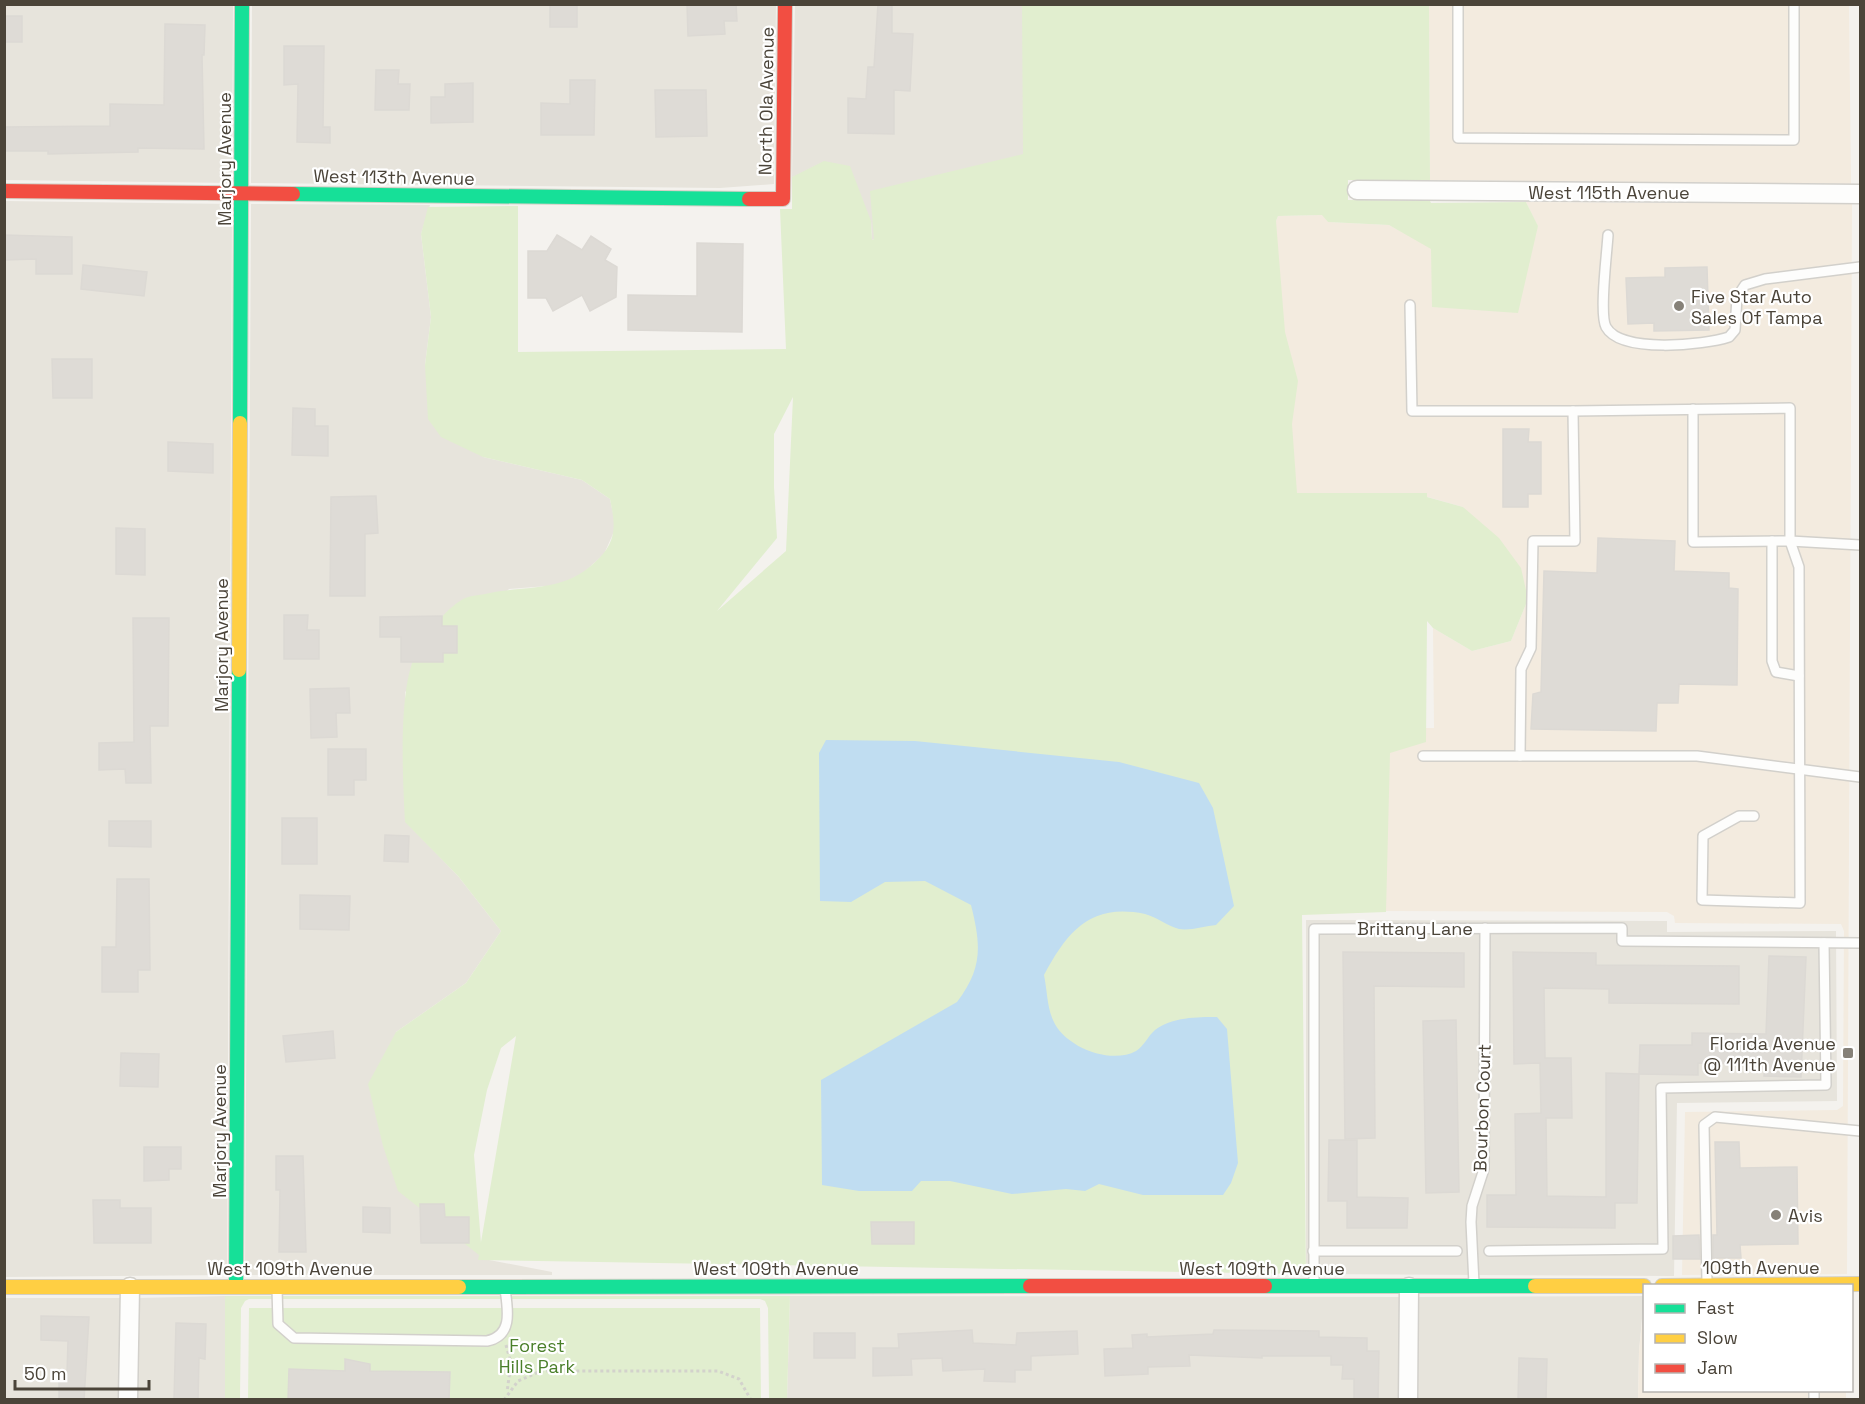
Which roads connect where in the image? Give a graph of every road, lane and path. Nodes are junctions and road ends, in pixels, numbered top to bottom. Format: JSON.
{"nodes":[{"id":1,"x":242,"y":4,"type":"edge"},
{"id":2,"x":786,"y":4,"type":"edge"},
{"id":3,"x":1458,"y":4,"type":"edge"},
{"id":4,"x":1794,"y":4,"type":"edge"},
{"id":5,"x":1357,"y":190,"type":"dead end"},
{"id":6,"x":4,"y":191,"type":"edge"},
{"id":7,"x":241,"y":193,"type":"junction"},
{"id":8,"x":1860,"y":194,"type":"edge"},
{"id":9,"x":783,"y":199,"type":"joint"},
{"id":10,"x":1608,"y":235,"type":"dead end"},
{"id":11,"x":1860,"y":267,"type":"edge"},
{"id":12,"x":1410,"y":305,"type":"dead end"},
{"id":13,"x":1693,"y":409,"type":"junction"},
{"id":14,"x":1574,"y":411,"type":"junction"},
{"id":15,"x":1772,"y":541,"type":"junction"},
{"id":16,"x":1790,"y":541,"type":"junction"},
{"id":17,"x":1860,"y":545,"type":"edge"},
{"id":18,"x":1798,"y":676,"type":"junction"},
{"id":19,"x":1423,"y":756,"type":"dead end"},
{"id":20,"x":1520,"y":756,"type":"junction"},
{"id":21,"x":1798,"y":771,"type":"junction"},
{"id":22,"x":1860,"y":777,"type":"edge"},
{"id":23,"x":1754,"y":816,"type":"dead end"},
{"id":24,"x":1485,"y":928,"type":"junction"},
{"id":25,"x":1824,"y":943,"type":"junction"},
{"id":26,"x":1860,"y":943,"type":"edge"},
{"id":27,"x":1860,"y":1131,"type":"edge"},
{"id":28,"x":1313,"y":1251,"type":"junction"},
{"id":29,"x":1457,"y":1251,"type":"dead end"},
{"id":30,"x":1489,"y":1251,"type":"dead end"},
{"id":31,"x":1707,"y":1284,"type":"edge"},
{"id":32,"x":236,"y":1286,"type":"junction"},
{"id":33,"x":277,"y":1286,"type":"junction"},
{"id":34,"x":505,"y":1286,"type":"junction"},
{"id":35,"x":1314,"y":1286,"type":"junction"},
{"id":36,"x":1643,"y":1286,"type":"edge"},
{"id":37,"x":4,"y":1287,"type":"edge"},
{"id":38,"x":130,"y":1287,"type":"junction"},
{"id":39,"x":1409,"y":1287,"type":"junction"},
{"id":40,"x":1474,"y":1287,"type":"junction"},
{"id":41,"x":500,"y":1337,"type":"junction"},
{"id":42,"x":507,"y":1394,"type":"junction"},
{"id":43,"x":128,"y":1400,"type":"edge"},
{"id":44,"x":504,"y":1400,"type":"edge"},
{"id":45,"x":751,"y":1400,"type":"edge"},
{"id":46,"x":1408,"y":1400,"type":"edge"}],
"edges":[{"from":1,"to":7,"type":"street","name":"Marjory Avenue"},
{"from":2,"to":9,"type":"street","name":"North Ola Avenue"},
{"from":3,"to":4,"type":"lane"},
{"from":5,"to":8,"type":"street","name":"West 115th Avenue"},
{"from":6,"to":7,"type":"street","name":"West 113th Avenue"},
{"from":7,"to":9,"type":"street","name":"West 113th Avenue"},
{"from":7,"to":32,"type":"street","name":"Marjory Avenue"},
{"from":10,"to":11,"type":"lane"},
{"from":12,"to":14,"type":"lane"},
{"from":13,"to":14,"type":"lane"},
{"from":13,"to":15,"type":"lane"},
{"from":13,"to":16,"type":"lane"},
{"from":14,"to":20,"type":"lane"},
{"from":15,"to":16,"type":"lane"},
{"from":15,"to":18,"type":"lane"},
{"from":16,"to":17,"type":"lane"},
{"from":16,"to":18,"type":"lane"},
{"from":18,"to":21,"type":"lane"},
{"from":19,"to":20,"type":"lane"},
{"from":20,"to":21,"type":"lane"},
{"from":21,"to":22,"type":"lane"},
{"from":21,"to":23,"type":"lane"},
{"from":24,"to":25,"type":"lane","name":"Brittany Lane"},
{"from":24,"to":28,"type":"lane","name":"Brittany Lane"},
{"from":24,"to":40,"type":"lane","name":"Bourbon Court"},
{"from":25,"to":26,"type":"lane","name":"Brittany Lane"},
{"from":25,"to":30,"type":"lane"},
{"from":27,"to":31,"type":"lane"},
{"from":28,"to":29,"type":"lane"},
{"from":28,"to":35,"type":"lane","name":"Brittany Lane"},
{"from":32,"to":33,"type":"street","name":"West 109th Avenue"},
{"from":32,"to":38,"type":"street","name":"West 109th Avenue"},
{"from":33,"to":34,"type":"street","name":"West 109th Avenue"},
{"from":33,"to":41,"type":"lane"},
{"from":34,"to":35,"type":"street","name":"West 109th Avenue"},
{"from":34,"to":41,"type":"lane"},
{"from":35,"to":39,"type":"street","name":"West 109th Avenue"},
{"from":36,"to":40,"type":"street","name":"West 109th Avenue"},
{"from":37,"to":38,"type":"street","name":"West 109th Avenue"},
{"from":38,"to":43,"type":"street"},
{"from":39,"to":40,"type":"street","name":"West 109th Avenue"},
{"from":39,"to":46,"type":"street"},
{"from":41,"to":42,"type":"path"},
{"from":42,"to":44,"type":"path"},
{"from":42,"to":45,"type":"path"}]}
